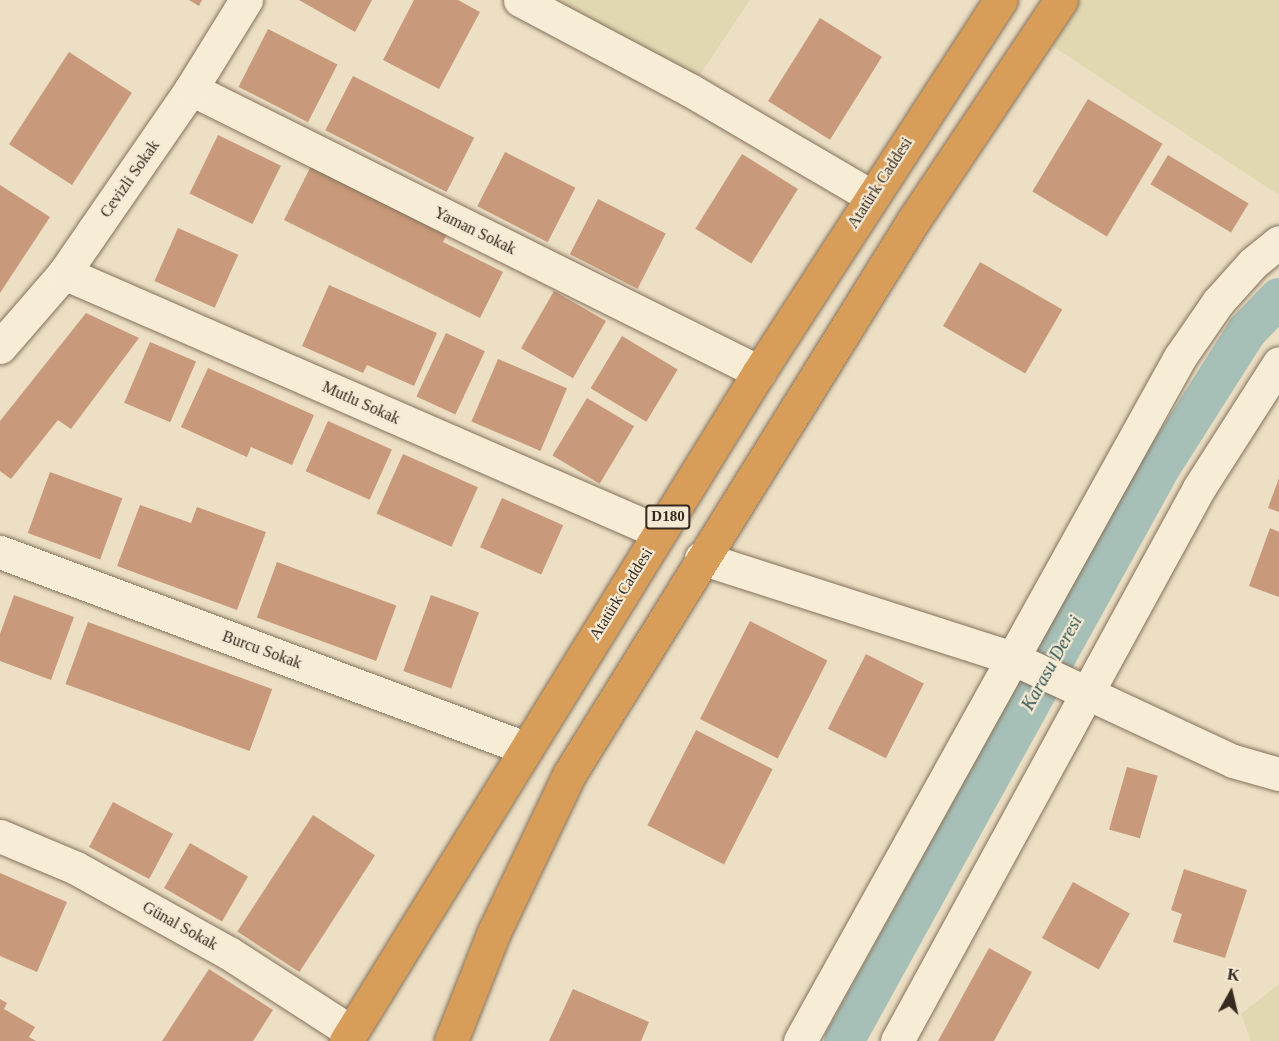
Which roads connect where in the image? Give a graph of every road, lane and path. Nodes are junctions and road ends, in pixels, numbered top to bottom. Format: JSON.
{"nodes":[{"id":1,"x":246,"y":0,"type":"edge"},
{"id":2,"x":520,"y":0,"type":"edge"},
{"id":3,"x":1001,"y":0,"type":"edge"},
{"id":4,"x":1061,"y":0,"type":"edge"},
{"id":5,"x":191,"y":89,"type":"junction"},
{"id":6,"x":871,"y":196,"type":"junction"},
{"id":7,"x":1279,"y":242,"type":"edge"},
{"id":8,"x":64,"y":273,"type":"junction"},
{"id":9,"x":0,"y":348,"type":"edge"},
{"id":10,"x":1279,"y":363,"type":"edge"},
{"id":11,"x":759,"y":372,"type":"junction"},
{"id":12,"x":659,"y":532,"type":"junction"},
{"id":13,"x":0,"y":552,"type":"edge"},
{"id":14,"x":701,"y":558,"type":"junction"},
{"id":15,"x":1012,"y":658,"type":"junction"},
{"id":16,"x":1090,"y":693,"type":"junction"},
{"id":17,"x":525,"y":748,"type":"junction"},
{"id":18,"x":1279,"y":774,"type":"edge"},
{"id":19,"x":0,"y":836,"type":"edge"},
{"id":20,"x":348,"y":1036,"type":"edge"},
{"id":21,"x":451,"y":1041,"type":"edge"},
{"id":22,"x":800,"y":1041,"type":"edge"},
{"id":23,"x":897,"y":1041,"type":"edge"}],
"edges":[{"from":1,"to":5,"type":"street","name":"Cevizli Sokak"},
{"from":2,"to":6,"type":"street"},
{"from":3,"to":6,"type":"highway","name":"Atatürk Caddesi","number":"D180"},
{"from":4,"to":14,"type":"highway","number":"D180"},
{"from":5,"to":8,"type":"street","name":"Cevizli Sokak"},
{"from":5,"to":11,"type":"street","name":"Yaman Sokak"},
{"from":6,"to":11,"type":"highway","name":"Atatürk Caddesi","number":"D180"},
{"from":7,"to":15,"type":"street"},
{"from":8,"to":9,"type":"street","name":"Cevizli Sokak"},
{"from":8,"to":12,"type":"street","name":"Mutlu Sokak"},
{"from":10,"to":16,"type":"street"},
{"from":11,"to":12,"type":"highway","name":"Atatürk Caddesi","number":"D180"},
{"from":12,"to":17,"type":"highway","name":"Atatürk Caddesi","number":"D180"},
{"from":13,"to":17,"type":"street","name":"Burcu Sokak"},
{"from":14,"to":15,"type":"street"},
{"from":14,"to":21,"type":"highway","number":"D180"},
{"from":15,"to":16,"type":"street"},
{"from":15,"to":22,"type":"street"},
{"from":16,"to":18,"type":"street"},
{"from":16,"to":23,"type":"street"},
{"from":17,"to":20,"type":"highway","name":"Atatürk Caddesi","number":"D180"},
{"from":19,"to":20,"type":"street","name":"Günal Sokak"}]}
